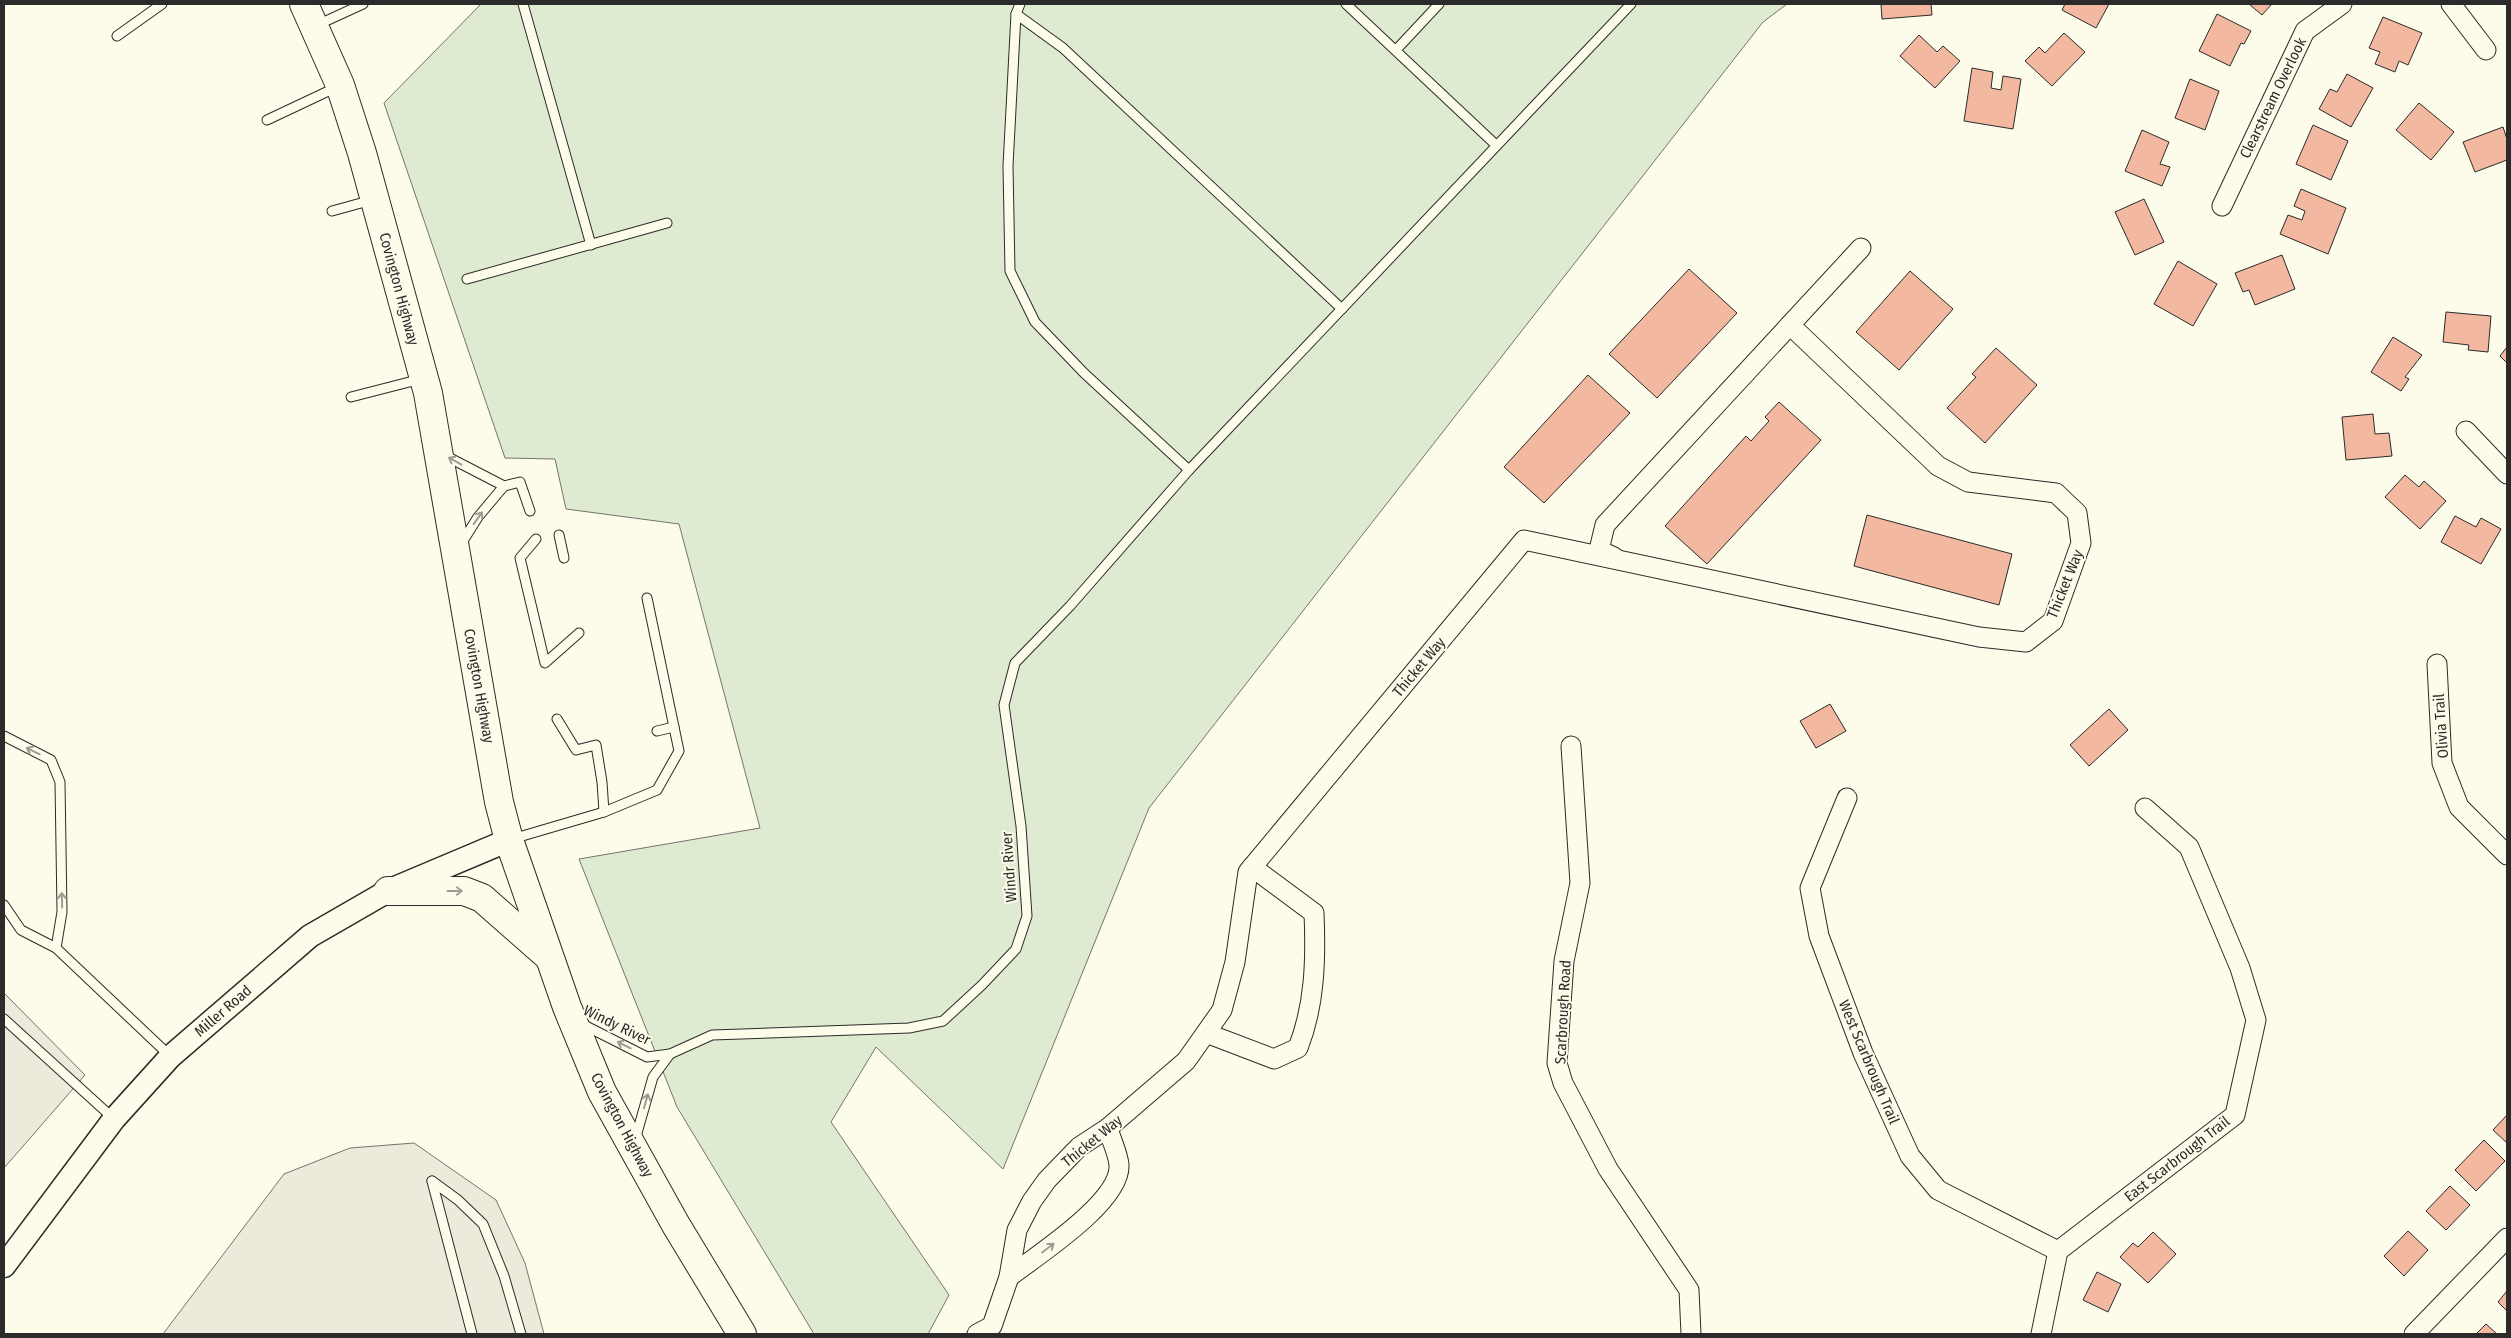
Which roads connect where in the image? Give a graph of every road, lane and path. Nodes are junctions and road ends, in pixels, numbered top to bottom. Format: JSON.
{"nodes":[{"id":1,"x":162,"y":4,"type":"edge"},
{"id":2,"x":363,"y":4,"type":"edge"},
{"id":3,"x":524,"y":4,"type":"edge"},
{"id":4,"x":1020,"y":4,"type":"edge"},
{"id":5,"x":1346,"y":4,"type":"edge"},
{"id":6,"x":1438,"y":4,"type":"edge"},
{"id":7,"x":1631,"y":4,"type":"edge"},
{"id":8,"x":2342,"y":4,"type":"edge"},
{"id":9,"x":2450,"y":4,"type":"edge"},
{"id":10,"x":1016,"y":14,"type":"junction"},
{"id":11,"x":309,"y":15,"type":"edge"},
{"id":12,"x":117,"y":36,"type":"dead end"},
{"id":13,"x":1396,"y":50,"type":"junction"},
{"id":14,"x":2486,"y":50,"type":"dead end"},
{"id":15,"x":340,"y":86,"type":"junction"},
{"id":16,"x":267,"y":120,"type":"dead end"},
{"id":17,"x":1496,"y":144,"type":"junction"},
{"id":18,"x":375,"y":199,"type":"junction"},
{"id":19,"x":2222,"y":206,"type":"dead end"},
{"id":20,"x":332,"y":211,"type":"dead end"},
{"id":21,"x":667,"y":223,"type":"dead end"},
{"id":22,"x":591,"y":244,"type":"junction"},
{"id":23,"x":1861,"y":248,"type":"dead end"},
{"id":24,"x":467,"y":280,"type":"dead end"},
{"id":25,"x":1342,"y":309,"type":"junction"},
{"id":26,"x":1790,"y":325,"type":"junction"},
{"id":27,"x":424,"y":378,"type":"junction"},
{"id":28,"x":351,"y":396,"type":"dead end"},
{"id":29,"x":2466,"y":431,"type":"dead end"},
{"id":30,"x":438,"y":452,"type":"junction"},
{"id":31,"x":1189,"y":470,"type":"junction"},
{"id":32,"x":2507,"y":474,"type":"edge"},
{"id":33,"x":504,"y":486,"type":"junction"},
{"id":34,"x":530,"y":511,"type":"dead end"},
{"id":35,"x":559,"y":535,"type":"dead end"},
{"id":36,"x":536,"y":539,"type":"dead end"},
{"id":37,"x":456,"y":553,"type":"junction"},
{"id":38,"x":564,"y":558,"type":"dead end"},
{"id":39,"x":1617,"y":559,"type":"junction"},
{"id":40,"x":648,"y":598,"type":"dead end"},
{"id":41,"x":579,"y":633,"type":"dead end"},
{"id":42,"x":2437,"y":664,"type":"dead end"},
{"id":43,"x":557,"y":719,"type":"dead end"},
{"id":44,"x":674,"y":727,"type":"junction"},
{"id":45,"x":657,"y":730,"type":"dead end"},
{"id":46,"x":4,"y":736,"type":"edge"},
{"id":47,"x":1571,"y":746,"type":"dead end"},
{"id":48,"x":1847,"y":798,"type":"dead end"},
{"id":49,"x":2145,"y":808,"type":"dead end"},
{"id":50,"x":604,"y":812,"type":"junction"},
{"id":51,"x":509,"y":840,"type":"junction"},
{"id":52,"x":2507,"y":855,"type":"edge"},
{"id":53,"x":1252,"y":867,"type":"junction"},
{"id":54,"x":388,"y":891,"type":"junction"},
{"id":55,"x":4,"y":905,"type":"edge"},
{"id":56,"x":56,"y":948,"type":"junction"},
{"id":57,"x":550,"y":958,"type":"junction"},
{"id":58,"x":571,"y":1018,"type":"junction"},
{"id":59,"x":4,"y":1019,"type":"edge"},
{"id":60,"x":1206,"y":1033,"type":"junction"},
{"id":61,"x":670,"y":1054,"type":"junction"},
{"id":62,"x":170,"y":1057,"type":"junction"},
{"id":63,"x":114,"y":1119,"type":"junction"},
{"id":64,"x":1108,"y":1128,"type":"junction"},
{"id":65,"x":633,"y":1147,"type":"junction"},
{"id":66,"x":2507,"y":1238,"type":"edge"},
{"id":67,"x":2058,"y":1251,"type":"junction"},
{"id":68,"x":4,"y":1266,"type":"edge"},
{"id":69,"x":1009,"y":1277,"type":"junction"},
{"id":70,"x":990,"y":1332,"type":"edge"},
{"id":71,"x":472,"y":1334,"type":"edge"},
{"id":72,"x":520,"y":1334,"type":"edge"},
{"id":73,"x":742,"y":1334,"type":"edge"},
{"id":74,"x":1690,"y":1334,"type":"edge"},
{"id":75,"x":2041,"y":1334,"type":"edge"},
{"id":76,"x":2415,"y":1334,"type":"edge"}],
"edges":[{"from":1,"to":12,"type":"lane"},
{"from":2,"to":11,"type":"lane"},
{"from":3,"to":22,"type":"lane"},
{"from":4,"to":10,"type":"lane"},
{"from":5,"to":13,"type":"lane"},
{"from":6,"to":13,"type":"lane"},
{"from":7,"to":17,"type":"lane","name":"Windr River"},
{"from":8,"to":19,"type":"street","name":"Clearstream Overlook"},
{"from":9,"to":14,"type":"street"},
{"from":10,"to":25,"type":"lane"},
{"from":10,"to":31,"type":"lane"},
{"from":11,"to":15,"type":"main road","name":"Covington Highway"},
{"from":13,"to":17,"type":"lane"},
{"from":15,"to":16,"type":"lane"},
{"from":15,"to":18,"type":"main road","name":"Covington Highway"},
{"from":17,"to":25,"type":"lane","name":"Windr River"},
{"from":18,"to":20,"type":"lane"},
{"from":18,"to":27,"type":"main road","name":"Covington Highway"},
{"from":21,"to":22,"type":"lane"},
{"from":22,"to":24,"type":"lane"},
{"from":23,"to":26,"type":"street","name":"Thicket Way"},
{"from":25,"to":31,"type":"lane","name":"Windr River"},
{"from":26,"to":39,"type":"street","name":"Thicket Way"},
{"from":26,"to":39,"type":"street","name":"Thicket Way"},
{"from":27,"to":28,"type":"lane"},
{"from":27,"to":30,"type":"main road","name":"Covington Highway"},
{"from":29,"to":32,"type":"street"},
{"from":33,"to":30,"type":"lane","one_way":true},
{"from":30,"to":37,"type":"main road","name":"Covington Highway"},
{"from":31,"to":61,"type":"lane","name":"Windr River"},
{"from":33,"to":34,"type":"lane"},
{"from":37,"to":33,"type":"lane","one_way":true},
{"from":35,"to":38,"type":"lane"},
{"from":36,"to":41,"type":"lane"},
{"from":37,"to":51,"type":"main road","name":"Covington Highway"},
{"from":39,"to":53,"type":"street","name":"Thicket Way"},
{"from":40,"to":44,"type":"lane"},
{"from":42,"to":52,"type":"street","name":"Olivia Trail"},
{"from":43,"to":50,"type":"lane"},
{"from":44,"to":45,"type":"lane"},
{"from":44,"to":50,"type":"lane"},
{"from":56,"to":46,"type":"lane","one_way":true},
{"from":47,"to":74,"type":"street","name":"Scarbrough Road"},
{"from":48,"to":67,"type":"street","name":"West Scarbrough Trail"},
{"from":49,"to":67,"type":"street","name":"East Scarbrough Trail"},
{"from":50,"to":51,"type":"lane"},
{"from":51,"to":54,"type":"street","name":"Miller Road"},
{"from":51,"to":57,"type":"main road","name":"Covington Highway"},
{"from":53,"to":60,"type":"street","name":"Thicket Way"},
{"from":53,"to":60,"type":"street"},
{"from":54,"to":57,"type":"main road","one_way":true},
{"from":54,"to":62,"type":"street","name":"Miller Road"},
{"from":55,"to":56,"type":"lane"},
{"from":56,"to":62,"type":"lane"},
{"from":57,"to":58,"type":"main road","name":"Covington Highway"},
{"from":61,"to":58,"type":"lane","name":"Windy River","one_way":true},
{"from":58,"to":65,"type":"main road","name":"Covington Highway"},
{"from":59,"to":63,"type":"lane"},
{"from":60,"to":64,"type":"street","name":"Thicket Way"},
{"from":65,"to":61,"type":"lane","name":"Windy River","one_way":true},
{"from":62,"to":63,"type":"street","name":"Miller Road"},
{"from":63,"to":68,"type":"street","name":"Miller Road"},
{"from":64,"to":69,"type":"street","name":"Thicket Way"},
{"from":69,"to":64,"type":"street","one_way":true},
{"from":65,"to":73,"type":"main road","name":"Covington Highway"},
{"from":66,"to":76,"type":"street"},
{"from":67,"to":75,"type":"street"},
{"from":69,"to":70,"type":"street","name":"Thicket Way"},
{"from":71,"to":72,"type":"lane"}]}
